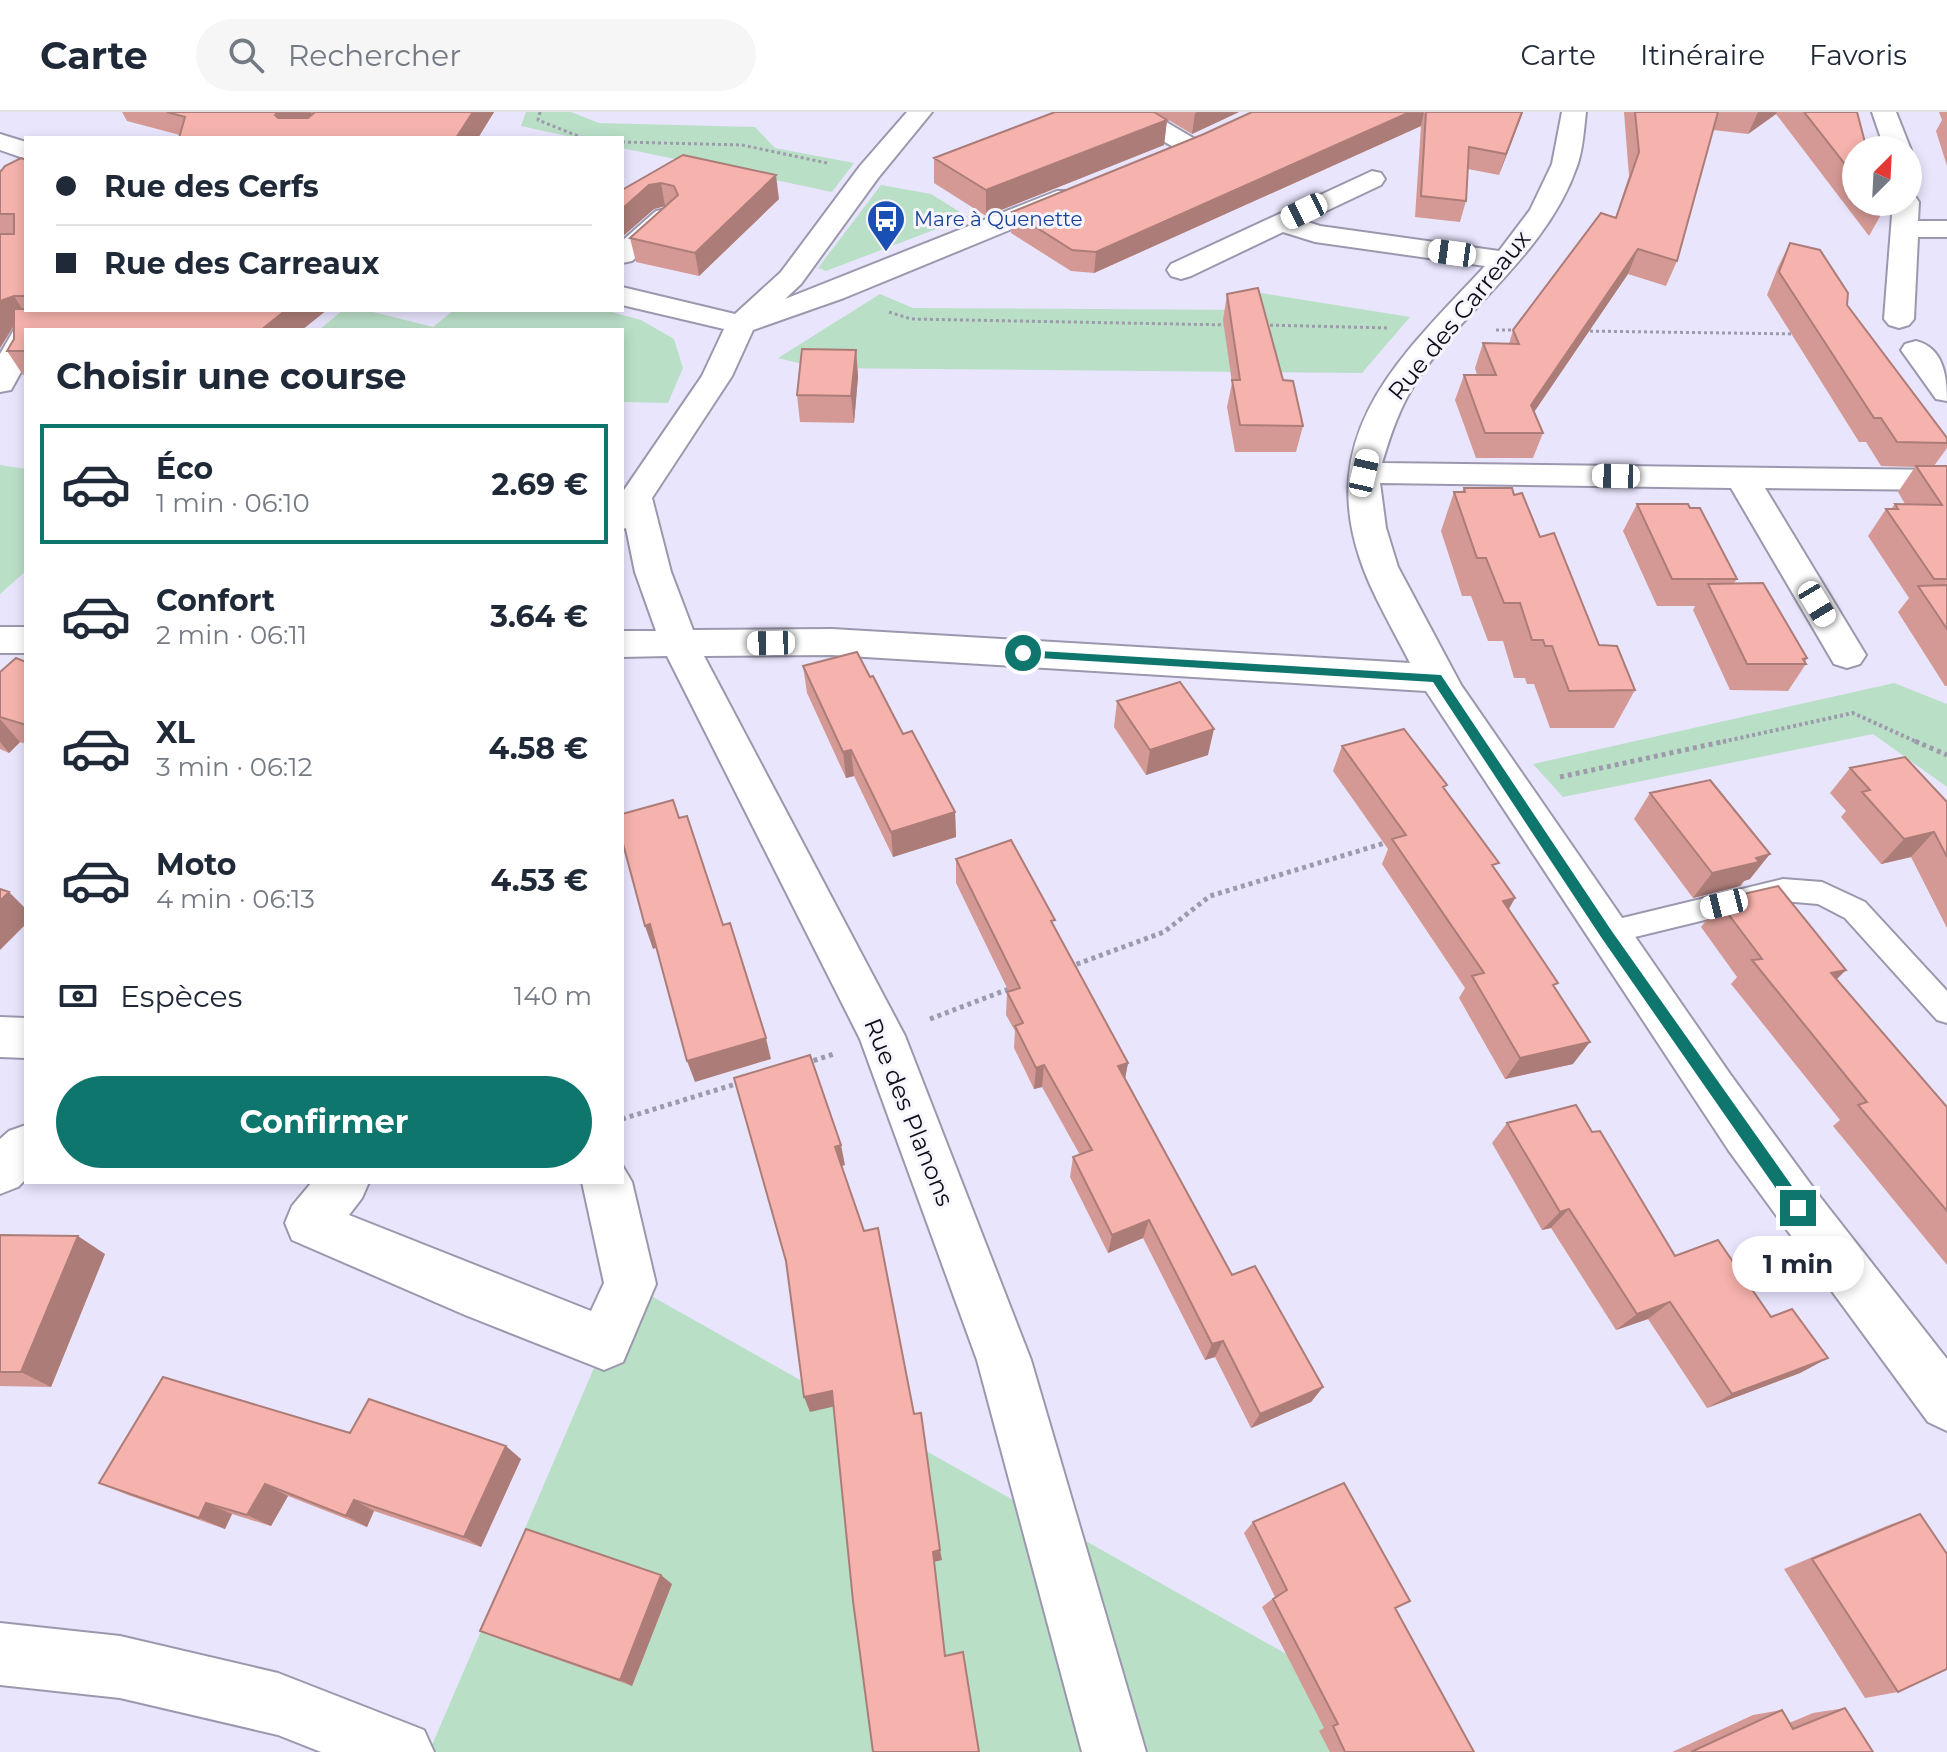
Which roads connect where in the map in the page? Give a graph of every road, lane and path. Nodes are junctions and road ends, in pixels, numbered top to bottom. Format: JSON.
{"nodes":[{"id":1,"x":540,"y":112,"type":"edge"},
{"id":2,"x":920,"y":112,"type":"edge"},
{"id":3,"x":1131,"y":112,"type":"edge"},
{"id":4,"x":1574,"y":112,"type":"edge"},
{"id":5,"x":1884,"y":112,"type":"edge"},
{"id":6,"x":1216,"y":135,"type":"edge"},
{"id":7,"x":578,"y":136,"type":"edge"},
{"id":8,"x":1893,"y":136,"type":"edge"},
{"id":9,"x":0,"y":142,"type":"edge"},
{"id":10,"x":624,"y":142,"type":"edge"},
{"id":11,"x":1191,"y":147,"type":"junction"},
{"id":12,"x":24,"y":150,"type":"edge"},
{"id":13,"x":1162,"y":158,"type":"edge"},
{"id":14,"x":869,"y":172,"type":"junction"},
{"id":15,"x":1372,"y":179,"type":"dead end"},
{"id":16,"x":1091,"y":187,"type":"edge"},
{"id":17,"x":1905,"y":216,"type":"edge"},
{"id":18,"x":666,"y":217,"type":"edge"},
{"id":19,"x":1282,"y":222,"type":"junction"},
{"id":20,"x":1947,"y":229,"type":"edge"},
{"id":21,"x":624,"y":253,"type":"edge"},
{"id":22,"x":1506,"y":260,"type":"junction"},
{"id":23,"x":1181,"y":270,"type":"dead end"},
{"id":24,"x":624,"y":296,"type":"edge"},
{"id":25,"x":43,"y":312,"type":"edge"},
{"id":26,"x":1899,"y":319,"type":"dead end"},
{"id":27,"x":741,"y":324,"type":"junction"},
{"id":28,"x":30,"y":328,"type":"edge"},
{"id":29,"x":24,"y":338,"type":"edge"},
{"id":30,"x":1916,"y":350,"type":"dead end"},
{"id":31,"x":0,"y":383,"type":"edge"},
{"id":32,"x":1947,"y":392,"type":"edge"},
{"id":33,"x":1364,"y":473,"type":"junction"},
{"id":34,"x":1742,"y":478,"type":"junction"},
{"id":35,"x":1947,"y":480,"type":"edge"},
{"id":36,"x":629,"y":508,"type":"edge"},
{"id":37,"x":0,"y":640,"type":"edge"},
{"id":38,"x":24,"y":640,"type":"edge"},
{"id":39,"x":624,"y":644,"type":"edge"},
{"id":40,"x":679,"y":644,"type":"junction"},
{"id":41,"x":1847,"y":655,"type":"dead end"},
{"id":42,"x":1437,"y":678,"type":"junction"},
{"id":43,"x":1947,"y":755,"type":"edge"},
{"id":44,"x":1521,"y":801,"type":"junction"},
{"id":45,"x":1402,"y":838,"type":"edge"},
{"id":46,"x":1606,"y":933,"type":"junction"},
{"id":47,"x":1060,"y":970,"type":"edge"},
{"id":48,"x":1016,"y":987,"type":"edge"},
{"id":49,"x":1947,"y":1011,"type":"edge"},
{"id":50,"x":882,"y":1036,"type":"junction"},
{"id":51,"x":0,"y":1037,"type":"edge"},
{"id":52,"x":24,"y":1038,"type":"edge"},
{"id":53,"x":803,"y":1064,"type":"edge"},
{"id":54,"x":743,"y":1082,"type":"edge"},
{"id":55,"x":624,"y":1118,"type":"edge"},
{"id":56,"x":24,"y":1149,"type":"edge"},
{"id":57,"x":0,"y":1171,"type":"edge"},
{"id":58,"x":342,"y":1184,"type":"edge"},
{"id":59,"x":607,"y":1184,"type":"edge"},
{"id":60,"x":1947,"y":1403,"type":"edge"},
{"id":61,"x":0,"y":1654,"type":"edge"},
{"id":62,"x":402,"y":1752,"type":"edge"},
{"id":63,"x":1114,"y":1752,"type":"edge"}],
"edges":[{"from":1,"to":7,"type":"path"},
{"from":2,"to":14,"type":"street"},
{"from":3,"to":11,"type":"street"},
{"from":4,"to":22,"type":"street","name":"Rue des Carreaux"},
{"from":5,"to":8,"type":"street"},
{"from":6,"to":11,"type":"street"},
{"from":9,"to":12,"type":"street"},
{"from":10,"to":14,"type":"path"},
{"from":11,"to":13,"type":"street"},
{"from":14,"to":27,"type":"street"},
{"from":15,"to":19,"type":"street"},
{"from":16,"to":27,"type":"street"},
{"from":17,"to":20,"type":"street"},
{"from":17,"to":26,"type":"street"},
{"from":18,"to":21,"type":"street"},
{"from":19,"to":22,"type":"street"},
{"from":19,"to":23,"type":"street"},
{"from":22,"to":33,"type":"street","name":"Rue des Carreaux"},
{"from":24,"to":27,"type":"street"},
{"from":25,"to":28,"type":"street"},
{"from":27,"to":36,"type":"street"},
{"from":29,"to":31,"type":"street"},
{"from":30,"to":32,"type":"street"},
{"from":33,"to":34,"type":"street"},
{"from":33,"to":42,"type":"street","name":"Rue des Carreaux"},
{"from":34,"to":35,"type":"street"},
{"from":34,"to":41,"type":"street"},
{"from":36,"to":40,"type":"street","name":"Rue des Planons"},
{"from":37,"to":38,"type":"street"},
{"from":39,"to":40,"type":"street"},
{"from":40,"to":42,"type":"street"},
{"from":40,"to":50,"type":"street","name":"Rue des Planons"},
{"from":42,"to":44,"type":"street","name":"Rue des Carreaux"},
{"from":43,"to":44,"type":"path"},
{"from":44,"to":46,"type":"street","name":"Rue des Carreaux"},
{"from":45,"to":47,"type":"path"},
{"from":46,"to":49,"type":"lane"},
{"from":46,"to":60,"type":"street","name":"Rue des Carreaux"},
{"from":48,"to":50,"type":"path"},
{"from":50,"to":53,"type":"path"},
{"from":50,"to":63,"type":"street","name":"Rue des Planons"},
{"from":51,"to":52,"type":"street"},
{"from":54,"to":55,"type":"path"},
{"from":56,"to":57,"type":"street"},
{"from":58,"to":59,"type":"street"},
{"from":61,"to":62,"type":"street"}]}
